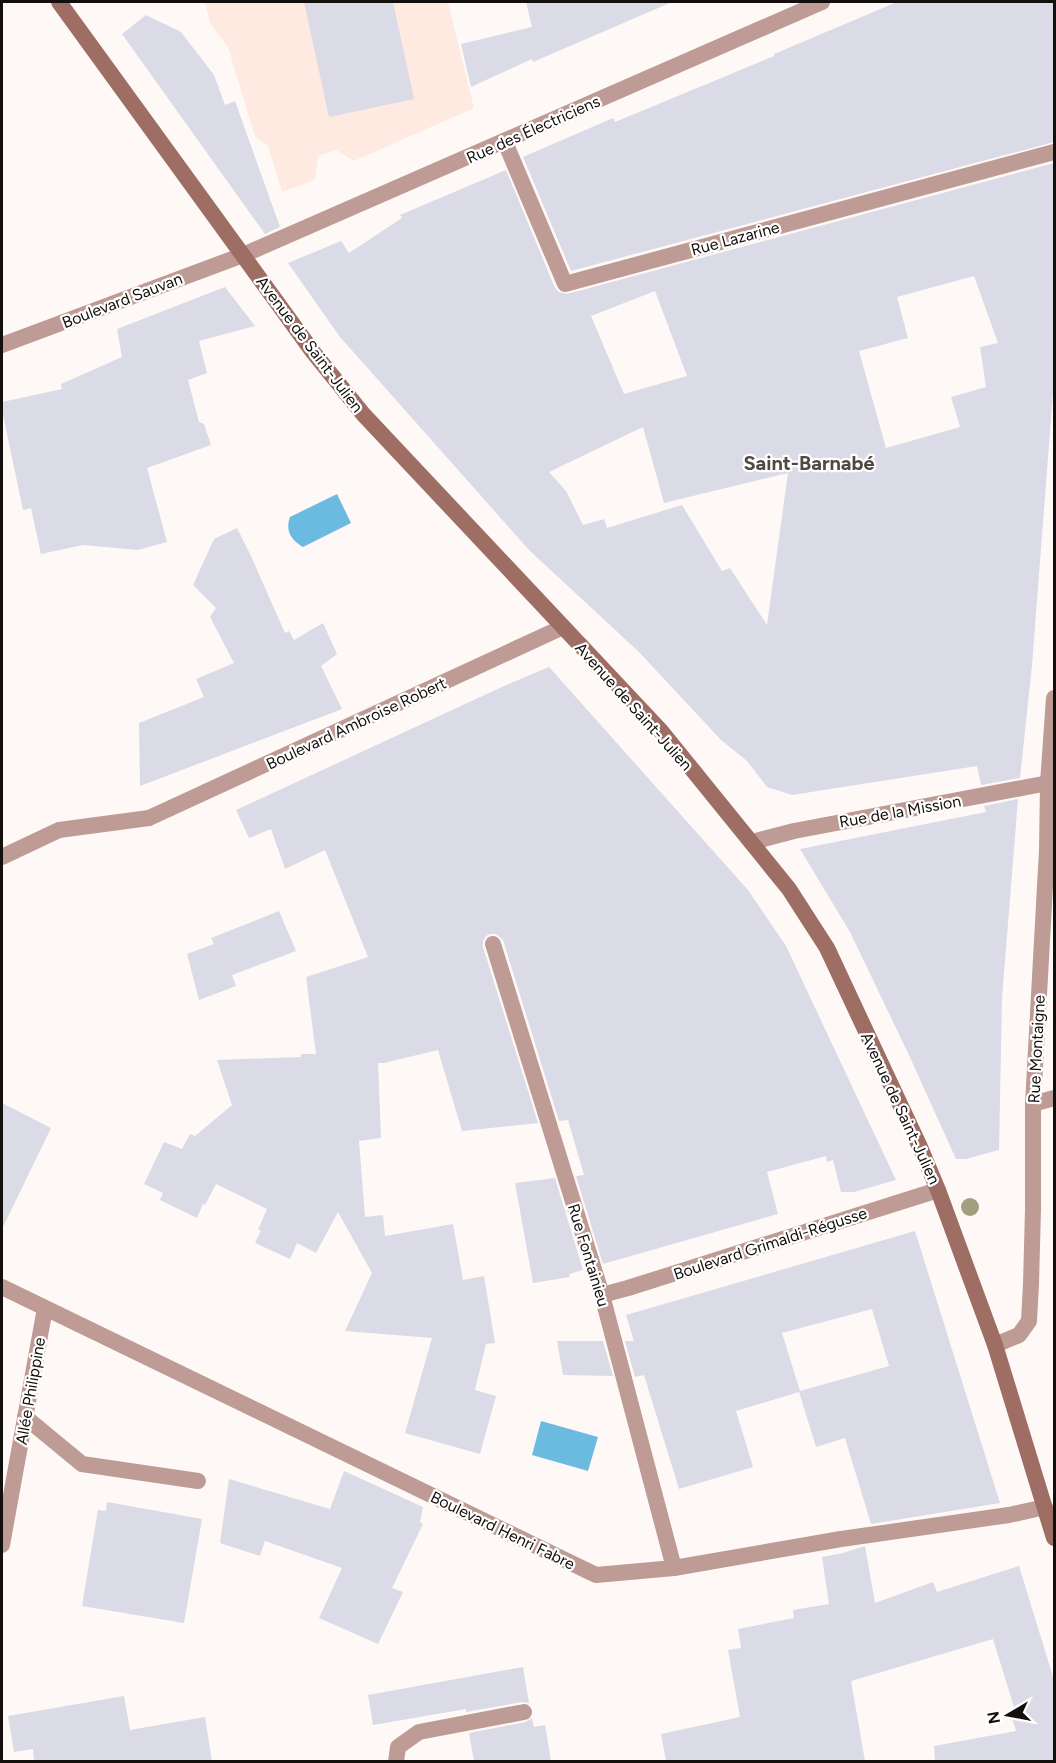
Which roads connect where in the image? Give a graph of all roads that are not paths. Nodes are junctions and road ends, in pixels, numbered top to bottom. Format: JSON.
{"nodes":[{"id":1,"x":59,"y":2,"type":"edge"},
{"id":2,"x":822,"y":2,"type":"edge"},
{"id":3,"x":505,"y":141,"type":"junction"},
{"id":4,"x":1054,"y":152,"type":"edge"},
{"id":5,"x":243,"y":255,"type":"junction"},
{"id":6,"x":2,"y":345,"type":"edge"},
{"id":7,"x":563,"y":627,"type":"junction"},
{"id":8,"x":1054,"y":698,"type":"edge"},
{"id":9,"x":1048,"y":783,"type":"junction"},
{"id":10,"x":752,"y":842,"type":"junction"},
{"id":11,"x":1051,"y":849,"type":"edge"},
{"id":12,"x":2,"y":857,"type":"edge"},
{"id":13,"x":493,"y":944,"type":"dead end"},
{"id":14,"x":1054,"y":1098,"type":"edge"},
{"id":15,"x":1033,"y":1104,"type":"junction"},
{"id":16,"x":938,"y":1190,"type":"junction"},
{"id":17,"x":2,"y":1287,"type":"edge"},
{"id":18,"x":602,"y":1295,"type":"junction"},
{"id":19,"x":45,"y":1308,"type":"junction"},
{"id":20,"x":995,"y":1345,"type":"junction"},
{"id":21,"x":25,"y":1417,"type":"junction"},
{"id":22,"x":198,"y":1480,"type":"dead end"},
{"id":23,"x":1045,"y":1507,"type":"junction"},
{"id":24,"x":1054,"y":1538,"type":"edge"},
{"id":25,"x":2,"y":1545,"type":"edge"},
{"id":26,"x":674,"y":1568,"type":"junction"},
{"id":27,"x":524,"y":1712,"type":"dead end"},
{"id":28,"x":396,"y":1761,"type":"edge"}],
"edges":[{"from":1,"to":5,"type":"main road","name":"Avenue de Saint-Julien"},
{"from":2,"to":3,"type":"street","name":"Rue des Électriciens"},
{"from":3,"to":4,"type":"street","name":"Rue Lazarine"},
{"from":3,"to":5,"type":"street","name":"Rue des Électriciens"},
{"from":5,"to":6,"type":"street","name":"Boulevard Sauvan"},
{"from":5,"to":7,"type":"main road","name":"Avenue de Saint-Julien"},
{"from":7,"to":10,"type":"main road","name":"Avenue de Saint-Julien"},
{"from":7,"to":12,"type":"street","name":"Boulevard Ambroise Robert"},
{"from":8,"to":9,"type":"street","name":"Rue Montaigne"},
{"from":9,"to":10,"type":"street","name":"Rue de la Mission"},
{"from":9,"to":11,"type":"street","name":"Rue Montaigne"},
{"from":10,"to":16,"type":"main road","name":"Avenue de Saint-Julien"},
{"from":11,"to":15,"type":"street","name":"Rue Montaigne"},
{"from":13,"to":18,"type":"street","name":"Rue Fontainieu"},
{"from":14,"to":15,"type":"street"},
{"from":15,"to":20,"type":"street","name":"Rue Montaigne"},
{"from":16,"to":18,"type":"street","name":"Boulevard Grimaldi-Régusse"},
{"from":16,"to":20,"type":"main road","name":"Avenue de Saint-Julien"},
{"from":17,"to":19,"type":"street","name":"Boulevard Henri Fabre"},
{"from":18,"to":26,"type":"street","name":"Rue Fontainieu"},
{"from":19,"to":21,"type":"street","name":"Allée Philippine"},
{"from":19,"to":26,"type":"street","name":"Boulevard Henri Fabre"},
{"from":20,"to":23,"type":"main road","name":"Avenue de Saint-Julien"},
{"from":21,"to":22,"type":"street"},
{"from":21,"to":25,"type":"street","name":"Allée Philippine"},
{"from":23,"to":24,"type":"main road","name":"Avenue de Saint-Julien"},
{"from":23,"to":26,"type":"street","name":"Boulevard Henri Fabre"},
{"from":27,"to":28,"type":"street"}]}
